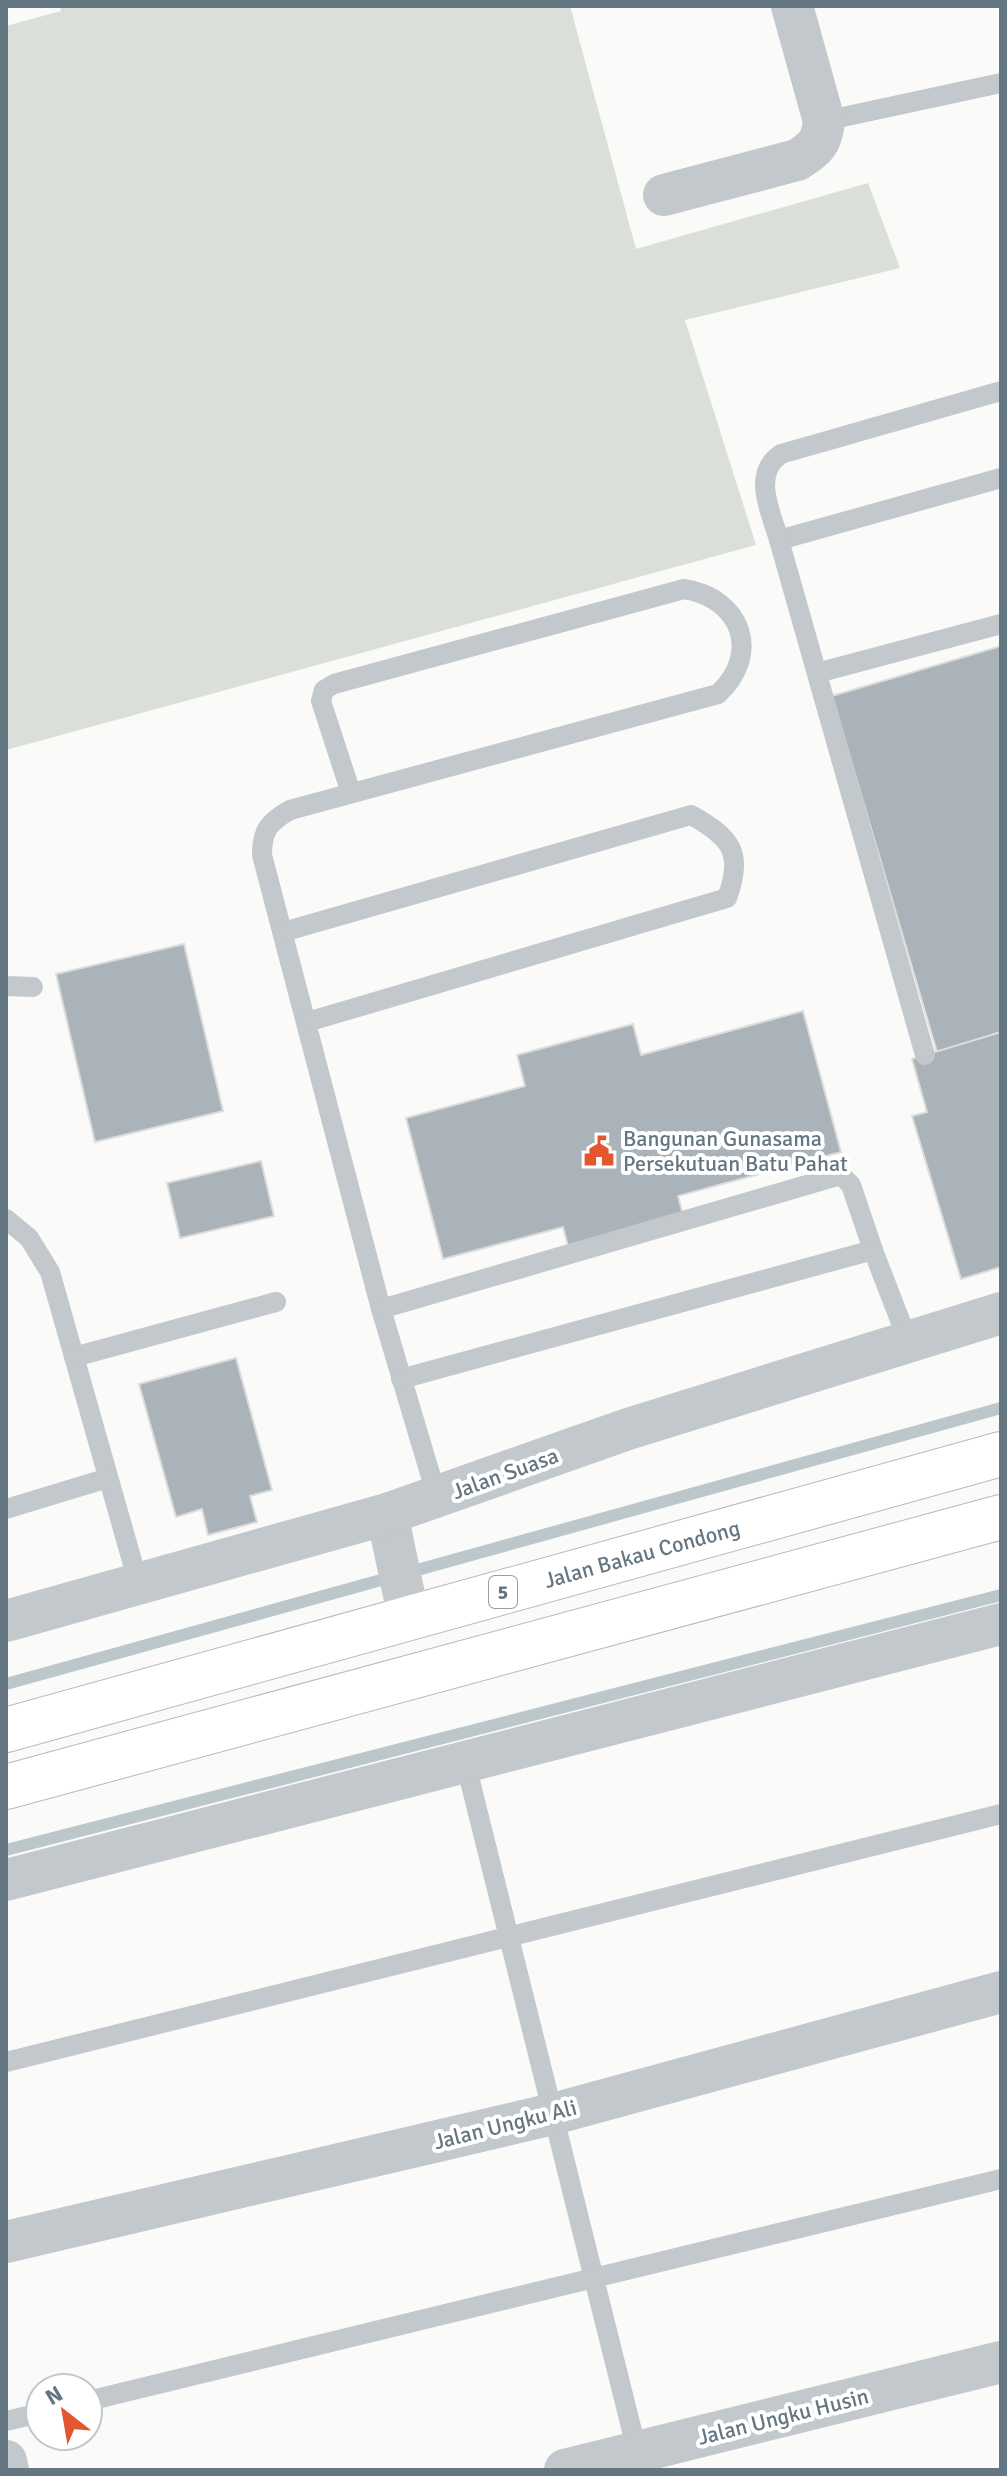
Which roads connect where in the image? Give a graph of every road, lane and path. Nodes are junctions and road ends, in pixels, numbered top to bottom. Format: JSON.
{"nodes":[{"id":1,"x":792,"y":6,"type":"edge"},
{"id":2,"x":1001,"y":83,"type":"edge"},
{"id":3,"x":824,"y":121,"type":"junction"},
{"id":4,"x":664,"y":195,"type":"dead end"},
{"id":5,"x":1001,"y":391,"type":"edge"},
{"id":6,"x":1001,"y":478,"type":"edge"},
{"id":7,"x":779,"y":540,"type":"junction"},
{"id":8,"x":1001,"y":624,"type":"edge"},
{"id":9,"x":817,"y":673,"type":"junction"},
{"id":10,"x":351,"y":793,"type":"junction"},
{"id":11,"x":283,"y":932,"type":"junction"},
{"id":12,"x":6,"y":986,"type":"edge"},
{"id":13,"x":33,"y":987,"type":"dead end"},
{"id":14,"x":307,"y":1022,"type":"junction"},
{"id":15,"x":925,"y":1055,"type":"dead end"},
{"id":16,"x":6,"y":1219,"type":"edge"},
{"id":17,"x":873,"y":1250,"type":"junction"},
{"id":18,"x":276,"y":1302,"type":"dead end"},
{"id":19,"x":381,"y":1309,"type":"junction"},
{"id":20,"x":1001,"y":1313,"type":"edge"},
{"id":21,"x":908,"y":1341,"type":"junction"},
{"id":22,"x":74,"y":1357,"type":"junction"},
{"id":23,"x":401,"y":1379,"type":"junction"},
{"id":24,"x":1001,"y":1454,"type":"edge"},
{"id":25,"x":108,"y":1478,"type":"junction"},
{"id":26,"x":437,"y":1497,"type":"junction"},
{"id":27,"x":6,"y":1509,"type":"edge"},
{"id":28,"x":1001,"y":1517,"type":"edge"},
{"id":29,"x":398,"y":1567,"type":"junction"},
{"id":30,"x":138,"y":1582,"type":"junction"},
{"id":31,"x":6,"y":1621,"type":"edge"},
{"id":32,"x":1001,"y":1624,"type":"edge"},
{"id":33,"x":6,"y":1730,"type":"edge"},
{"id":34,"x":466,"y":1765,"type":"junction"},
{"id":35,"x":6,"y":1787,"type":"edge"},
{"id":36,"x":1001,"y":1814,"type":"edge"},
{"id":37,"x":6,"y":1880,"type":"edge"},
{"id":38,"x":509,"y":1937,"type":"junction"},
{"id":39,"x":1001,"y":1992,"type":"edge"},
{"id":40,"x":6,"y":2062,"type":"edge"},
{"id":41,"x":553,"y":2114,"type":"junction"},
{"id":42,"x":1001,"y":2179,"type":"edge"},
{"id":43,"x":6,"y":2242,"type":"edge"},
{"id":44,"x":594,"y":2278,"type":"junction"},
{"id":45,"x":1001,"y":2362,"type":"edge"},
{"id":46,"x":104,"y":2397,"type":"edge"},
{"id":47,"x":6,"y":2461,"type":"edge"},
{"id":48,"x":640,"y":2461,"type":"edge"},
{"id":49,"x":8,"y":2470,"type":"edge"},
{"id":50,"x":565,"y":2470,"type":"edge"}],
"edges":[{"from":1,"to":3,"type":"street"},
{"from":2,"to":3,"type":"lane"},
{"from":3,"to":4,"type":"street"},
{"from":5,"to":7,"type":"lane"},
{"from":6,"to":7,"type":"lane"},
{"from":7,"to":9,"type":"lane"},
{"from":8,"to":9,"type":"lane"},
{"from":9,"to":15,"type":"lane"},
{"from":10,"to":10,"type":"lane"},
{"from":10,"to":11,"type":"lane"},
{"from":11,"to":14,"type":"lane"},
{"from":11,"to":14,"type":"lane"},
{"from":12,"to":13,"type":"lane"},
{"from":14,"to":19,"type":"lane"},
{"from":16,"to":22,"type":"lane"},
{"from":17,"to":19,"type":"lane"},
{"from":17,"to":21,"type":"lane"},
{"from":17,"to":23,"type":"lane"},
{"from":18,"to":22,"type":"lane"},
{"from":19,"to":23,"type":"lane"},
{"from":20,"to":21,"type":"street","name":"Jalan Suasa"},
{"from":21,"to":26,"type":"street","name":"Jalan Suasa"},
{"from":22,"to":25,"type":"lane"},
{"from":23,"to":26,"type":"lane"},
{"from":24,"to":29,"type":"main road","name":"Jalan Bakau Condong","number":"5"},
{"from":25,"to":27,"type":"lane"},
{"from":25,"to":30,"type":"lane"},
{"from":26,"to":29,"type":"street","name":"Jalan Suasa"},
{"from":28,"to":35,"type":"main road"},
{"from":29,"to":30,"type":"street","name":"Jalan Suasa"},
{"from":29,"to":33,"type":"main road","name":"Jalan Bakau Condong","number":"5"},
{"from":30,"to":31,"type":"street","name":"Jalan Suasa"},
{"from":32,"to":34,"type":"street"},
{"from":34,"to":37,"type":"street"},
{"from":34,"to":38,"type":"lane"},
{"from":36,"to":38,"type":"lane"},
{"from":38,"to":40,"type":"lane"},
{"from":38,"to":41,"type":"lane"},
{"from":39,"to":41,"type":"street","name":"Jalan Ungku Ali"},
{"from":41,"to":43,"type":"street","name":"Jalan Ungku Ali"},
{"from":41,"to":44,"type":"lane"},
{"from":42,"to":44,"type":"lane"},
{"from":44,"to":46,"type":"lane"},
{"from":44,"to":48,"type":"lane"},
{"from":45,"to":48,"type":"street","name":"Jalan Ungku Husin"},
{"from":47,"to":49,"type":"street"},
{"from":48,"to":50,"type":"street","name":"Jalan Ungku Husin"}]}
